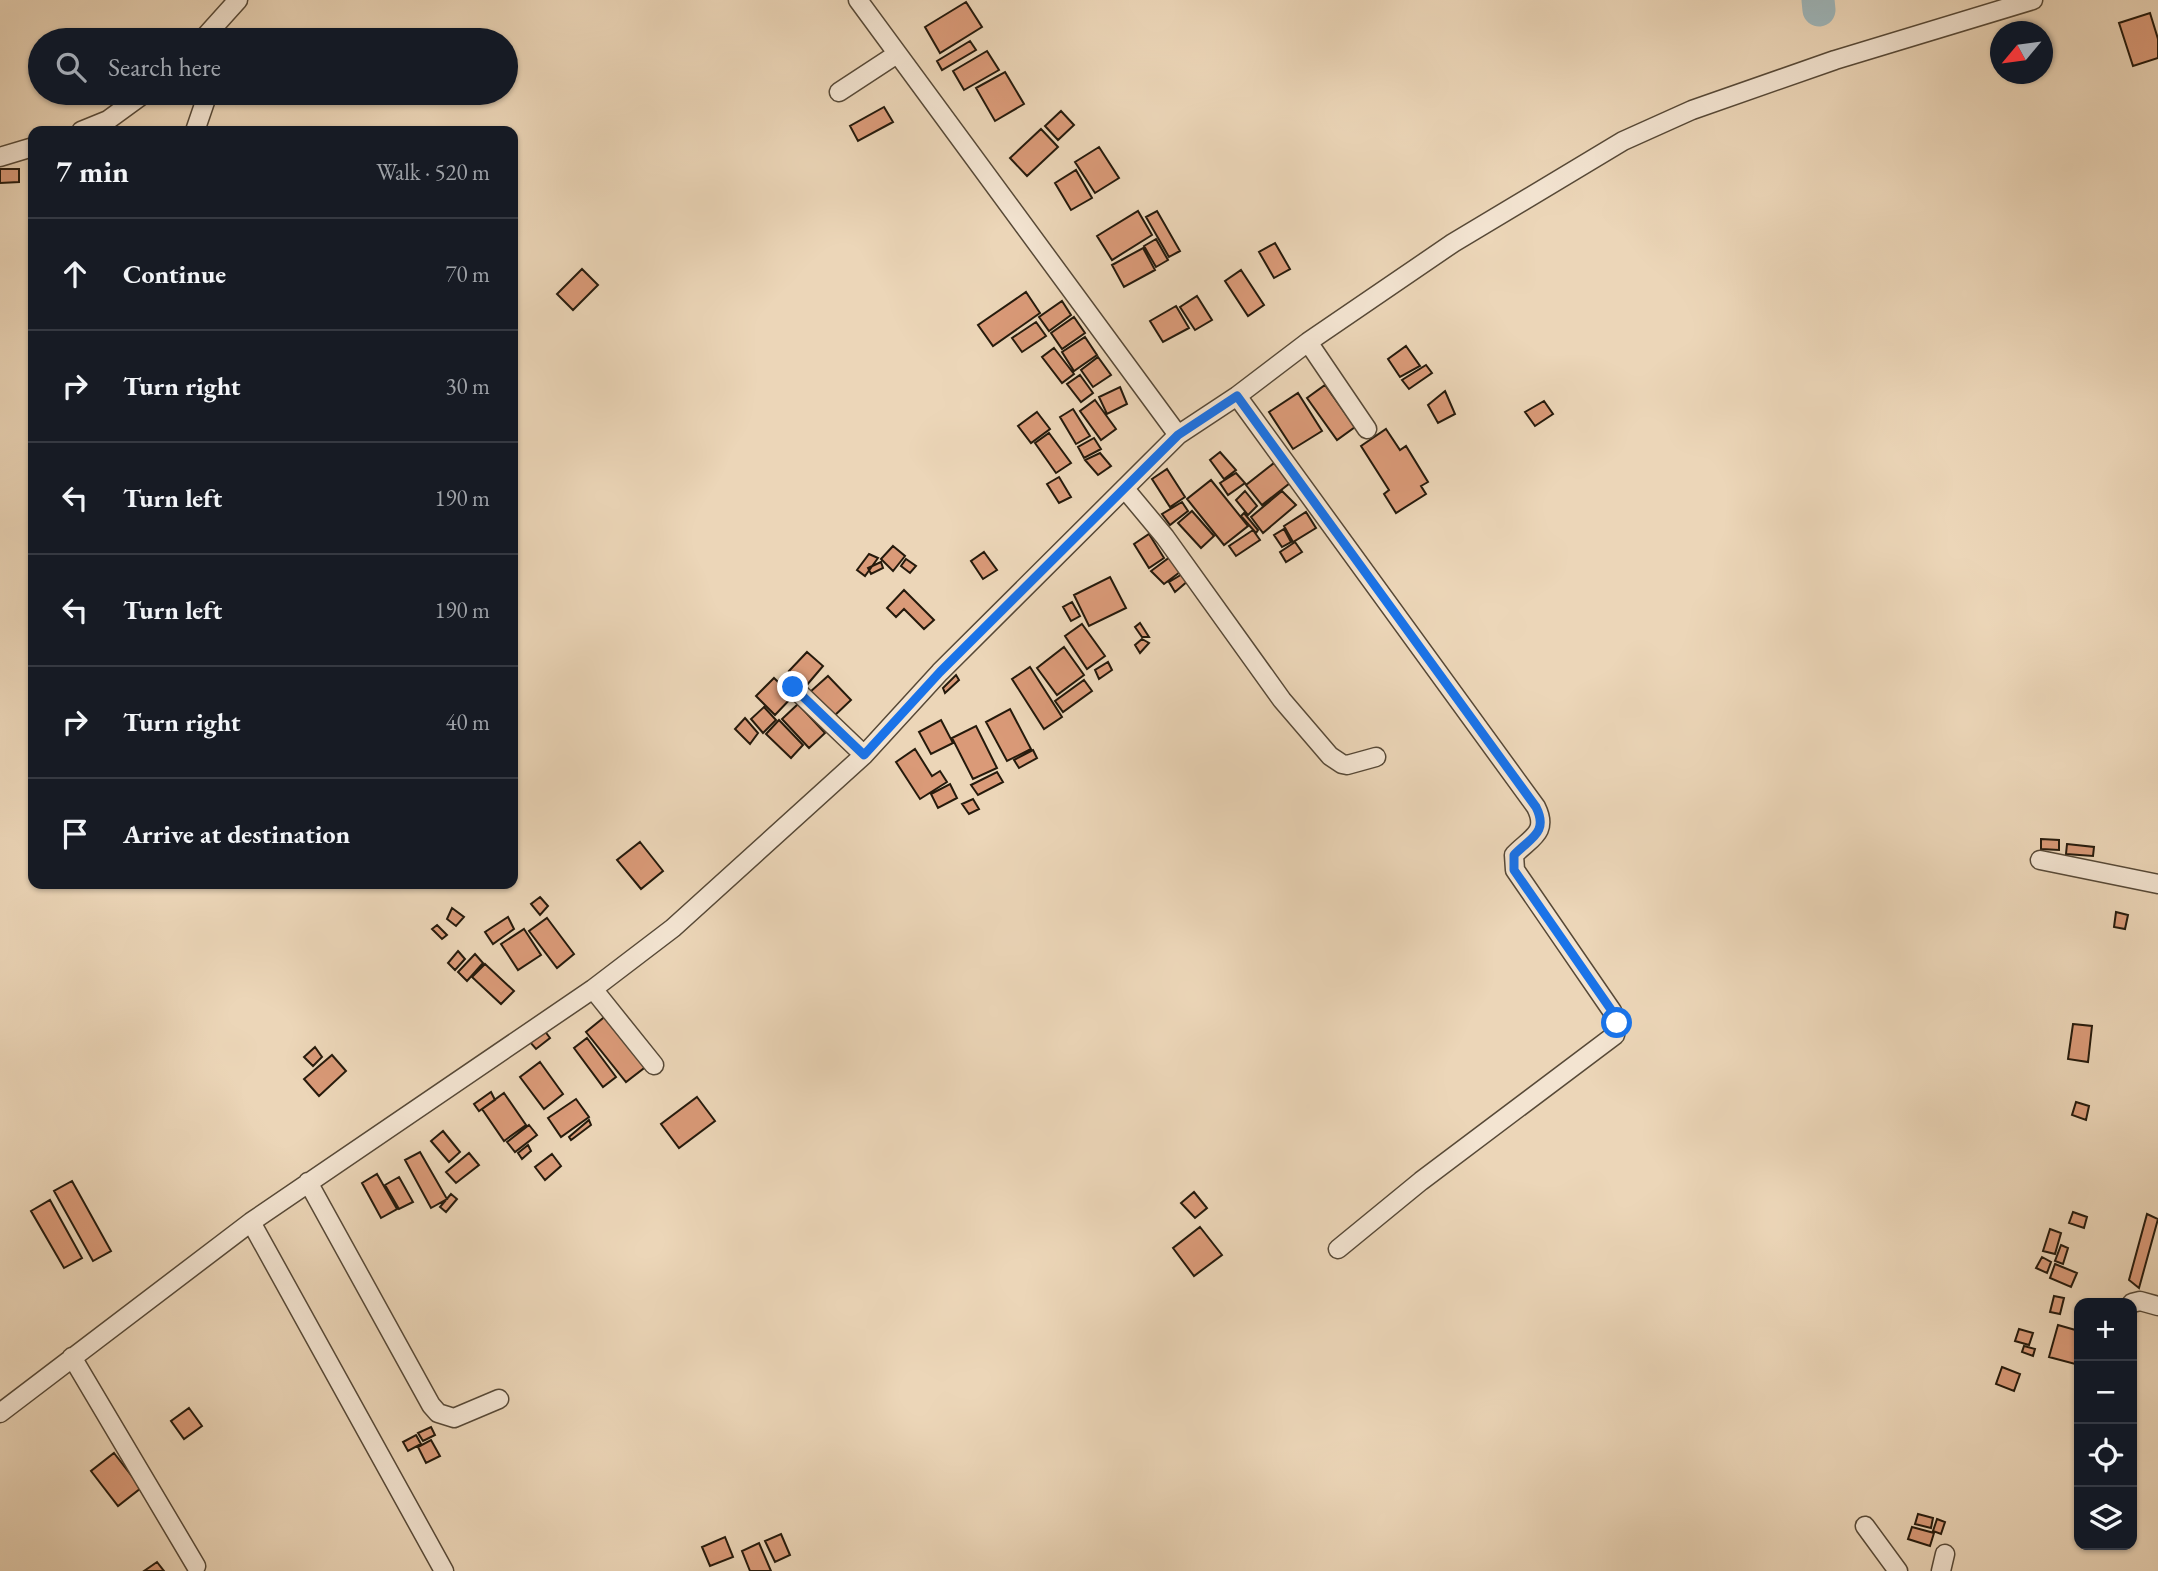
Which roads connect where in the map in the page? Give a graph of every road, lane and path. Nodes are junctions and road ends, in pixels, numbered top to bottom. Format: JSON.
{"nodes":[{"id":1,"x":238,"y":0,"type":"edge"},
{"id":2,"x":858,"y":0,"type":"edge"},
{"id":3,"x":2033,"y":0,"type":"edge"},
{"id":4,"x":214,"y":28,"type":"edge"},
{"id":5,"x":897,"y":54,"type":"junction"},
{"id":6,"x":839,"y":93,"type":"dead end"},
{"id":7,"x":129,"y":105,"type":"edge"},
{"id":8,"x":204,"y":105,"type":"edge"},
{"id":9,"x":93,"y":126,"type":"edge"},
{"id":10,"x":197,"y":126,"type":"edge"},
{"id":11,"x":28,"y":149,"type":"edge"},
{"id":12,"x":0,"y":157,"type":"edge"},
{"id":13,"x":1308,"y":342,"type":"junction"},
{"id":14,"x":1237,"y":396,"type":"junction"},
{"id":15,"x":1367,"y":429,"type":"dead end"},
{"id":16,"x":1178,"y":435,"type":"junction"},
{"id":17,"x":1125,"y":489,"type":"junction"},
{"id":18,"x":793,"y":687,"type":"dead end"},
{"id":19,"x":864,"y":755,"type":"junction"},
{"id":20,"x":1376,"y":757,"type":"dead end"},
{"id":21,"x":2039,"y":860,"type":"dead end"},
{"id":22,"x":2158,"y":884,"type":"edge"},
{"id":23,"x":593,"y":989,"type":"junction"},
{"id":24,"x":654,"y":1065,"type":"dead end"},
{"id":25,"x":308,"y":1182,"type":"junction"},
{"id":26,"x":251,"y":1222,"type":"junction"},
{"id":27,"x":1338,"y":1248,"type":"dead end"},
{"id":28,"x":2137,"y":1302,"type":"edge"},
{"id":29,"x":2158,"y":1306,"type":"edge"},
{"id":30,"x":72,"y":1357,"type":"junction"},
{"id":31,"x":499,"y":1399,"type":"dead end"},
{"id":32,"x":0,"y":1413,"type":"edge"},
{"id":33,"x":1865,"y":1526,"type":"dead end"},
{"id":34,"x":196,"y":1566,"type":"dead end"},
{"id":35,"x":444,"y":1571,"type":"edge"},
{"id":36,"x":1898,"y":1571,"type":"edge"}],
"edges":[{"from":1,"to":4,"type":"street"},
{"from":2,"to":5,"type":"street"},
{"from":3,"to":13,"type":"street"},
{"from":5,"to":6,"type":"street"},
{"from":5,"to":16,"type":"street"},
{"from":7,"to":9,"type":"street"},
{"from":8,"to":10,"type":"street"},
{"from":11,"to":12,"type":"street"},
{"from":13,"to":14,"type":"street"},
{"from":13,"to":15,"type":"street"},
{"from":14,"to":16,"type":"street"},
{"from":14,"to":27,"type":"street"},
{"from":16,"to":17,"type":"street"},
{"from":17,"to":19,"type":"street"},
{"from":17,"to":20,"type":"street"},
{"from":18,"to":19,"type":"street"},
{"from":19,"to":23,"type":"street"},
{"from":21,"to":22,"type":"street"},
{"from":23,"to":24,"type":"street"},
{"from":23,"to":25,"type":"street"},
{"from":25,"to":26,"type":"street"},
{"from":25,"to":31,"type":"street"},
{"from":26,"to":30,"type":"street"},
{"from":26,"to":35,"type":"street"},
{"from":28,"to":29,"type":"street"},
{"from":30,"to":32,"type":"street"},
{"from":30,"to":34,"type":"street"},
{"from":33,"to":36,"type":"street"}]}
